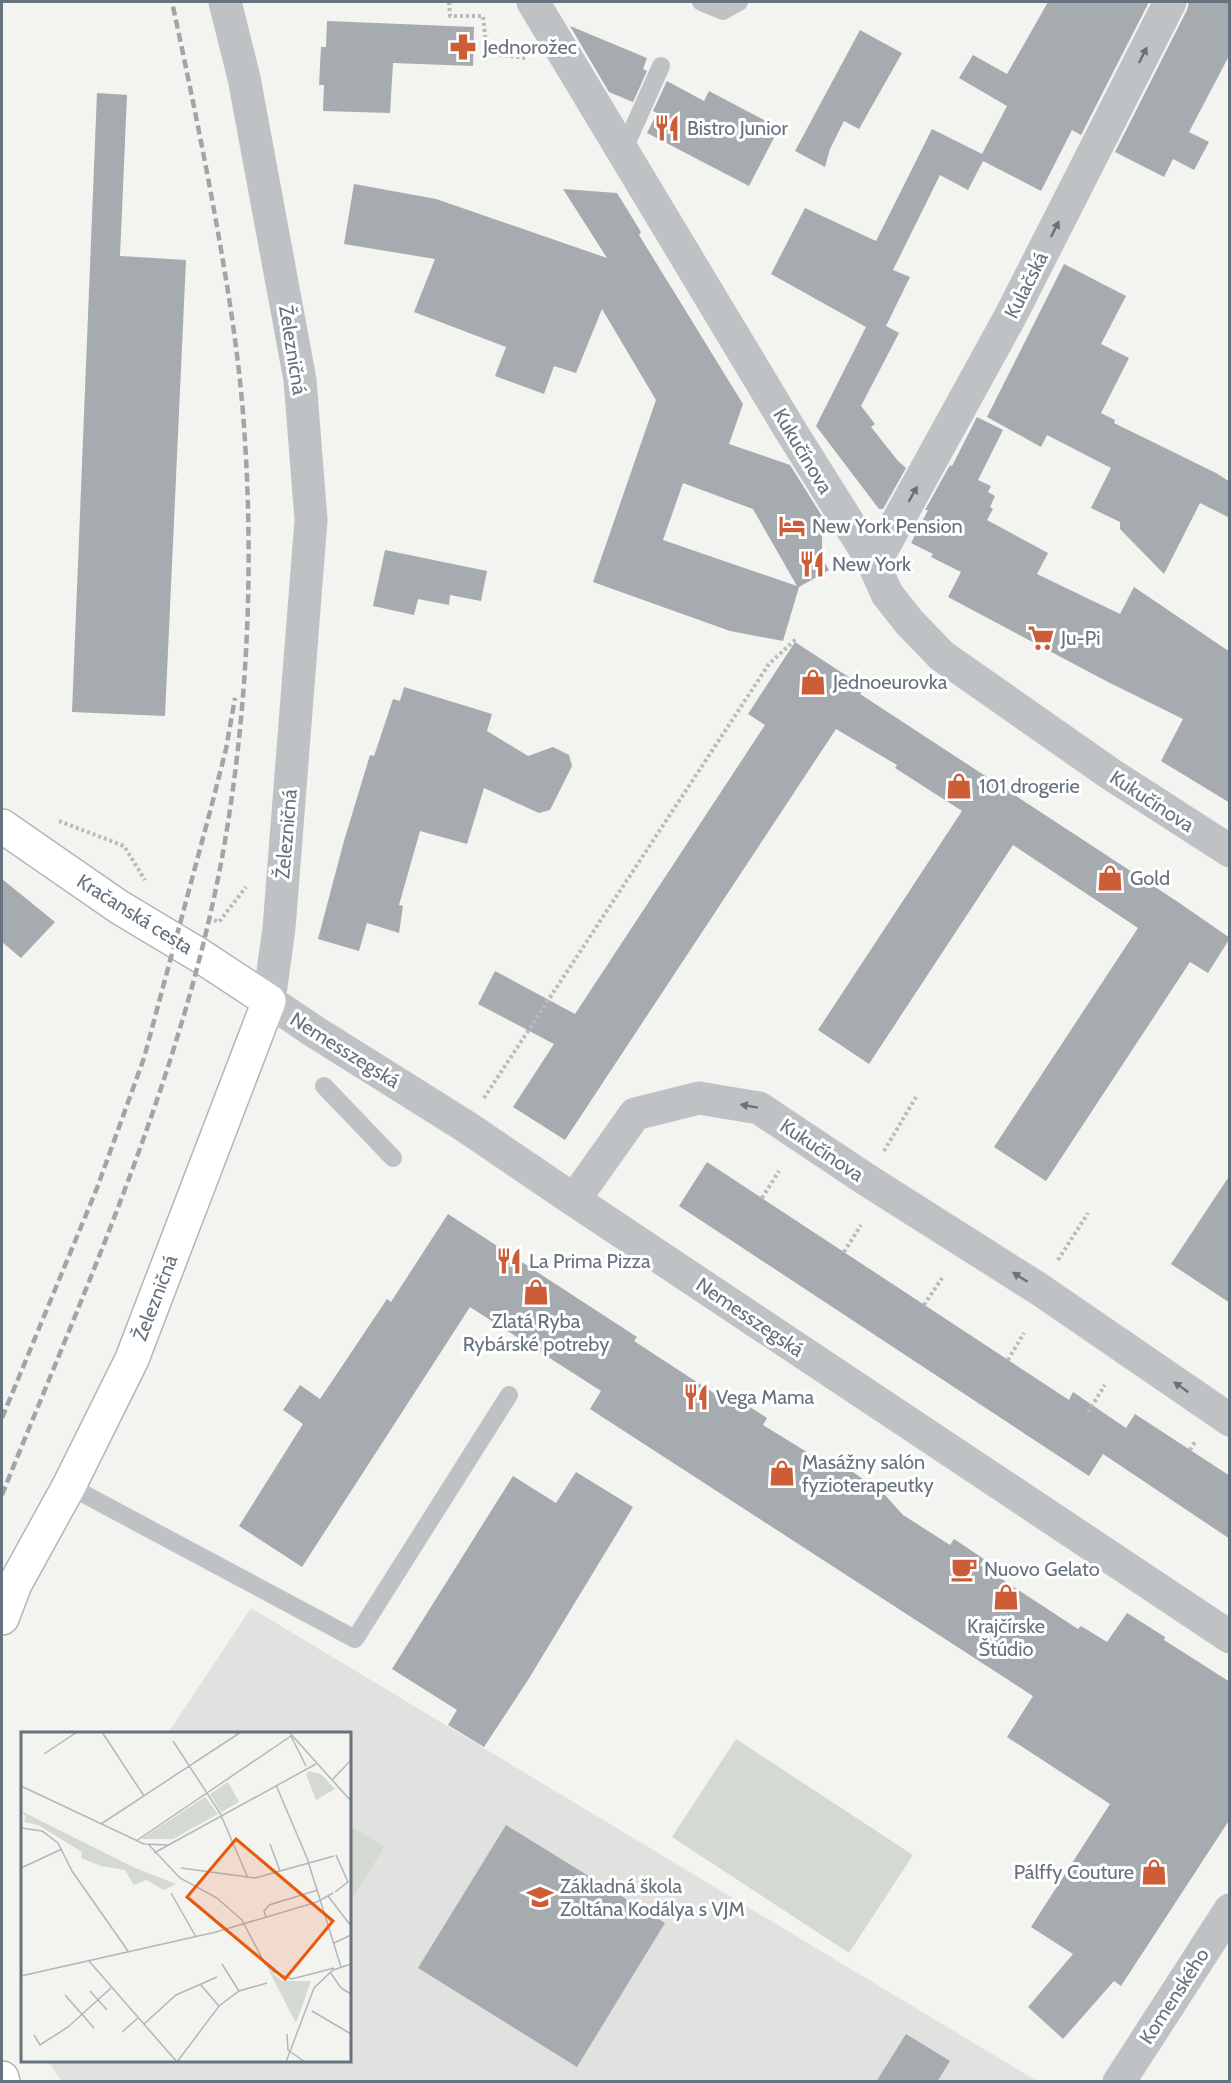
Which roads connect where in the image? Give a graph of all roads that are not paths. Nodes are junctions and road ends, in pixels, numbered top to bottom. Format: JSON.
{"nodes":[{"id":1,"x":225,"y":2,"type":"edge"},
{"id":2,"x":533,"y":2,"type":"edge"},
{"id":3,"x":701,"y":2,"type":"edge"},
{"id":4,"x":739,"y":2,"type":"edge"},
{"id":5,"x":1170,"y":2,"type":"edge"},
{"id":6,"x":661,"y":66,"type":"dead end"},
{"id":7,"x":623,"y":151,"type":"junction"},
{"id":8,"x":873,"y":562,"type":"junction"},
{"id":9,"x":2,"y":826,"type":"edge"},
{"id":10,"x":1230,"y":851,"type":"edge"},
{"id":11,"x":269,"y":1001,"type":"junction"},
{"id":12,"x":324,"y":1086,"type":"dead end"},
{"id":13,"x":393,"y":1158,"type":"dead end"},
{"id":14,"x":574,"y":1200,"type":"junction"},
{"id":15,"x":509,"y":1395,"type":"dead end"},
{"id":16,"x":1230,"y":1420,"type":"edge"},
{"id":17,"x":69,"y":1486,"type":"junction"},
{"id":18,"x":2,"y":1618,"type":"edge"},
{"id":19,"x":1230,"y":1637,"type":"edge"},
{"id":20,"x":1230,"y":1910,"type":"edge"},
{"id":21,"x":1119,"y":2082,"type":"edge"}],
"edges":[{"from":1,"to":11,"type":"street","name":"Železničná"},
{"from":2,"to":7,"type":"street","name":"Kukučínova"},
{"from":3,"to":4,"type":"lane"},
{"from":8,"to":5,"type":"street","name":"Kulačská","one_way":true},
{"from":6,"to":7,"type":"lane"},
{"from":7,"to":8,"type":"street","name":"Kukučínova"},
{"from":8,"to":10,"type":"street","name":"Kukučínova"},
{"from":9,"to":11,"type":"street","name":"Kračanská cesta"},
{"from":11,"to":14,"type":"street","name":"Nemesszegská"},
{"from":11,"to":17,"type":"street","name":"Železničná"},
{"from":12,"to":13,"type":"lane"},
{"from":16,"to":14,"type":"street","name":"Kukučínova","one_way":true},
{"from":14,"to":19,"type":"street","name":"Nemesszegská"},
{"from":15,"to":17,"type":"lane"},
{"from":17,"to":18,"type":"street","name":"Železničná"},
{"from":20,"to":21,"type":"street","name":"Komenského"}]}
